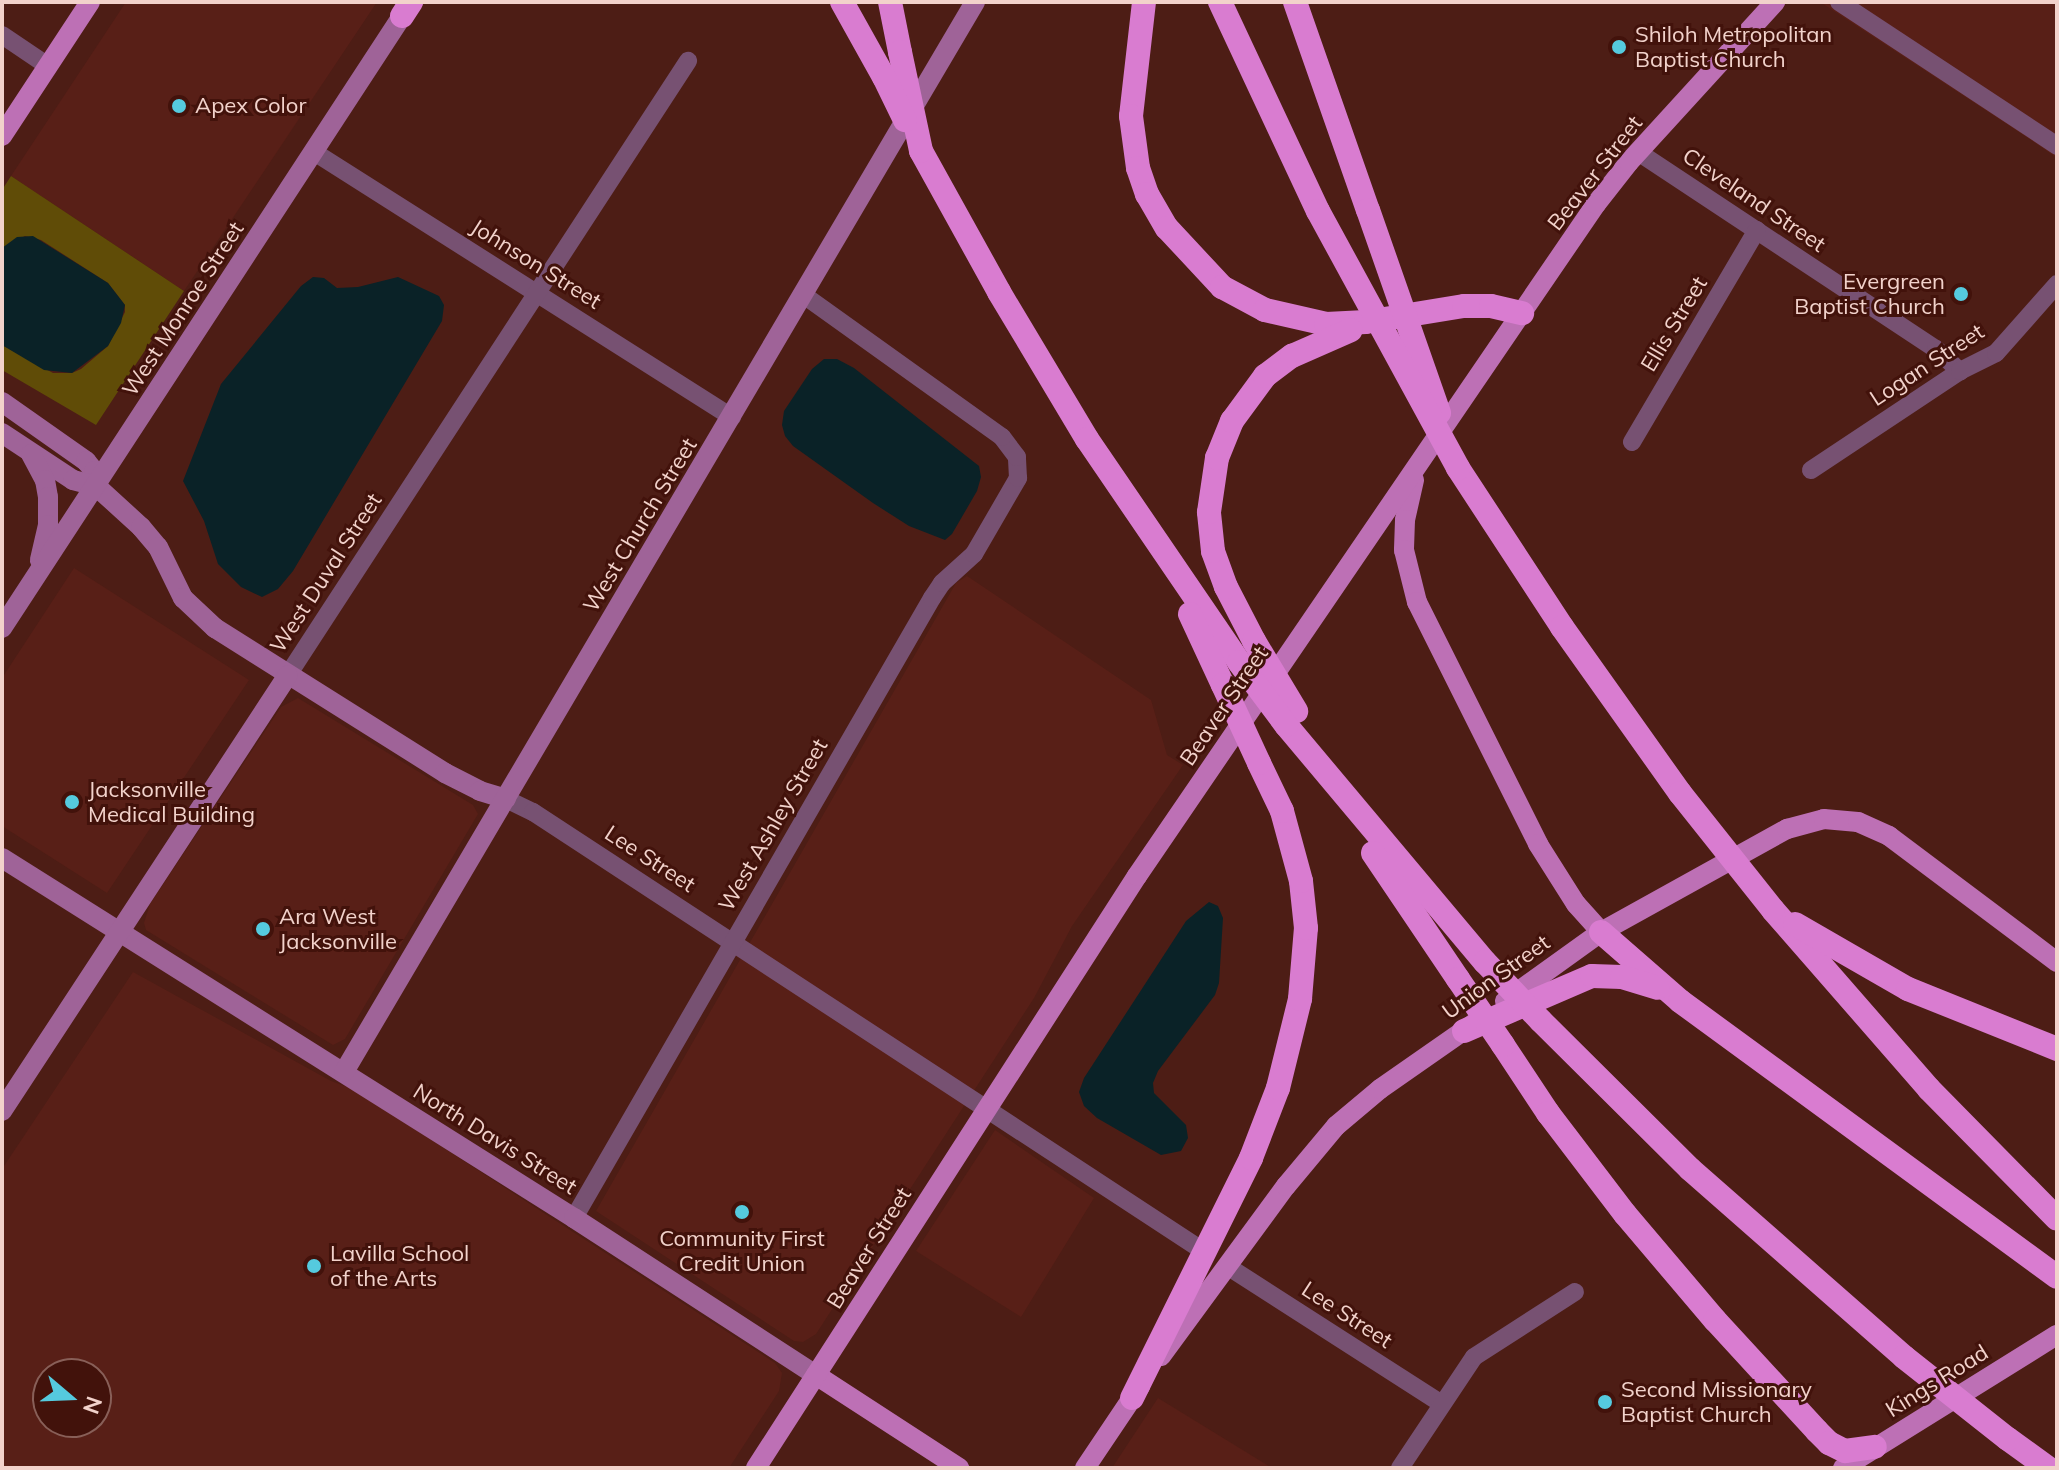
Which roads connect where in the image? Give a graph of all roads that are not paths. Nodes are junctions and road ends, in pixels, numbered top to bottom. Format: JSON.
{"nodes":[{"id":1,"x":90,"y":2,"type":"edge"},
{"id":2,"x":842,"y":2,"type":"edge"},
{"id":3,"x":850,"y":2,"type":"edge"},
{"id":4,"x":890,"y":2,"type":"edge"},
{"id":5,"x":975,"y":2,"type":"edge"},
{"id":6,"x":1144,"y":2,"type":"edge"},
{"id":7,"x":1220,"y":2,"type":"edge"},
{"id":8,"x":1295,"y":2,"type":"edge"},
{"id":9,"x":1775,"y":2,"type":"edge"},
{"id":10,"x":1839,"y":2,"type":"edge"},
{"id":11,"x":406,"y":9,"type":"edge"},
{"id":12,"x":2,"y":35,"type":"edge"},
{"id":13,"x":688,"y":61,"type":"dead end"},
{"id":14,"x":48,"y":66,"type":"junction"},
{"id":15,"x":884,"y":77,"type":"junction"},
{"id":16,"x":2,"y":136,"type":"edge"},
{"id":17,"x":2057,"y":146,"type":"edge"},
{"id":18,"x":921,"y":151,"type":"junction"},
{"id":19,"x":314,"y":152,"type":"junction"},
{"id":20,"x":1638,"y":152,"type":"junction"},
{"id":21,"x":1757,"y":230,"type":"junction"},
{"id":22,"x":2057,"y":284,"type":"edge"},
{"id":23,"x":538,"y":294,"type":"junction"},
{"id":24,"x":804,"y":295,"type":"junction"},
{"id":25,"x":1522,"y":313,"type":"junction"},
{"id":26,"x":1399,"y":317,"type":"junction"},
{"id":27,"x":1960,"y":371,"type":"junction"},
{"id":28,"x":2,"y":402,"type":"edge"},
{"id":29,"x":732,"y":417,"type":"junction"},
{"id":30,"x":2,"y":433,"type":"edge"},
{"id":31,"x":1632,"y":442,"type":"dead end"},
{"id":32,"x":28,"y":450,"type":"junction"},
{"id":33,"x":1423,"y":456,"type":"junction"},
{"id":34,"x":1458,"y":468,"type":"junction"},
{"id":35,"x":1811,"y":470,"type":"dead end"},
{"id":36,"x":96,"y":486,"type":"junction"},
{"id":37,"x":1164,"y":557,"type":"junction"},
{"id":38,"x":33,"y":581,"type":"junction"},
{"id":39,"x":2,"y":628,"type":"edge"},
{"id":40,"x":288,"y":675,"type":"junction"},
{"id":41,"x":1291,"y":718,"type":"junction"},
{"id":42,"x":506,"y":799,"type":"junction"},
{"id":43,"x":2,"y":858,"type":"edge"},
{"id":44,"x":1773,"y":910,"type":"junction"},
{"id":45,"x":119,"y":931,"type":"junction"},
{"id":46,"x":1601,"y":932,"type":"junction"},
{"id":47,"x":733,"y":942,"type":"junction"},
{"id":48,"x":2057,"y":962,"type":"edge"},
{"id":49,"x":1680,"y":1001,"type":"junction"},
{"id":50,"x":1464,"y":1031,"type":"junction"},
{"id":51,"x":2057,"y":1049,"type":"edge"},
{"id":52,"x":344,"y":1072,"type":"junction"},
{"id":53,"x":986,"y":1108,"type":"junction"},
{"id":54,"x":2,"y":1111,"type":"edge"},
{"id":55,"x":574,"y":1218,"type":"junction"},
{"id":56,"x":2057,"y":1219,"type":"edge"},
{"id":57,"x":1205,"y":1252,"type":"junction"},
{"id":58,"x":1227,"y":1266,"type":"junction"},
{"id":59,"x":2057,"y":1277,"type":"edge"},
{"id":60,"x":1575,"y":1292,"type":"dead end"},
{"id":61,"x":2057,"y":1335,"type":"edge"},
{"id":62,"x":816,"y":1375,"type":"junction"},
{"id":63,"x":1132,"y":1398,"type":"junction"},
{"id":64,"x":1442,"y":1404,"type":"junction"},
{"id":65,"x":1875,"y":1447,"type":"junction"},
{"id":66,"x":756,"y":1468,"type":"edge"},
{"id":67,"x":959,"y":1468,"type":"edge"},
{"id":68,"x":1085,"y":1468,"type":"edge"},
{"id":69,"x":1400,"y":1468,"type":"edge"},
{"id":70,"x":1843,"y":1468,"type":"edge"},
{"id":71,"x":2048,"y":1468,"type":"edge"}],
"edges":[{"from":1,"to":14,"type":"main road"},
{"from":2,"to":15,"type":"highway"},
{"from":3,"to":15,"type":"highway"},
{"from":4,"to":18,"type":"highway","bridge":true},
{"from":5,"to":24,"type":"street","name":"West Church Street"},
{"from":6,"to":26,"type":"highway"},
{"from":7,"to":34,"type":"highway","bridge":true},
{"from":8,"to":34,"type":"highway","bridge":true},
{"from":9,"to":20,"type":"main road","name":"Beaver Street"},
{"from":10,"to":17,"type":"street"},
{"from":11,"to":19,"type":"street","name":"West Monroe Street"},
{"from":12,"to":14,"type":"street"},
{"from":13,"to":23,"type":"street","name":"West Duval Street"},
{"from":14,"to":16,"type":"main road"},
{"from":15,"to":18,"type":"highway","bridge":true},
{"from":18,"to":37,"type":"highway"},
{"from":19,"to":23,"type":"street","name":"Johnson Street"},
{"from":19,"to":36,"type":"street","name":"West Monroe Street"},
{"from":20,"to":21,"type":"street","name":"Cleveland Street"},
{"from":20,"to":25,"type":"main road","name":"Beaver Street"},
{"from":21,"to":27,"type":"street","name":"Cleveland Street"},
{"from":21,"to":31,"type":"street","name":"Ellis Street"},
{"from":22,"to":27,"type":"street","name":"Logan Street"},
{"from":23,"to":29,"type":"street","name":"Johnson Street"},
{"from":23,"to":40,"type":"street","name":"West Duval Street"},
{"from":24,"to":29,"type":"street","name":"West Church Street"},
{"from":24,"to":47,"type":"street","name":"West Ashley Street"},
{"from":25,"to":26,"type":"highway"},
{"from":25,"to":33,"type":"main road","name":"Beaver Street"},
{"from":26,"to":41,"type":"highway","bridge":true},
{"from":27,"to":35,"type":"street","name":"Logan Street"},
{"from":28,"to":36,"type":"street","name":"Lee Street"},
{"from":29,"to":42,"type":"street","name":"West Church Street"},
{"from":30,"to":32,"type":"street","name":"Lee Street"},
{"from":32,"to":36,"type":"street","name":"Lee Street"},
{"from":32,"to":38,"type":"street"},
{"from":33,"to":46,"type":"main road"},
{"from":33,"to":53,"type":"main road","name":"Beaver Street"},
{"from":34,"to":44,"type":"highway","bridge":true},
{"from":36,"to":38,"type":"street","name":"West Monroe Street"},
{"from":36,"to":40,"type":"street","name":"Lee Street"},
{"from":37,"to":41,"type":"highway","bridge":true},
{"from":37,"to":57,"type":"highway","bridge":true},
{"from":38,"to":39,"type":"street","name":"West Monroe Street"},
{"from":40,"to":42,"type":"street","name":"Lee Street"},
{"from":40,"to":45,"type":"street","name":"West Duval Street"},
{"from":41,"to":65,"type":"highway","bridge":true},
{"from":41,"to":71,"type":"highway","bridge":true},
{"from":42,"to":47,"type":"street","name":"Lee Street"},
{"from":42,"to":52,"type":"street","name":"West Church Street"},
{"from":43,"to":45,"type":"street","name":"North Davis Street"},
{"from":44,"to":51,"type":"highway"},
{"from":44,"to":56,"type":"highway"},
{"from":45,"to":52,"type":"street","name":"North Davis Street"},
{"from":45,"to":54,"type":"street","name":"West Duval Street"},
{"from":46,"to":48,"type":"main road","name":"Union Street"},
{"from":46,"to":49,"type":"highway"},
{"from":46,"to":50,"type":"main road","name":"Union Street"},
{"from":47,"to":53,"type":"street","name":"Lee Street"},
{"from":47,"to":55,"type":"street","name":"West Ashley Street"},
{"from":49,"to":50,"type":"highway"},
{"from":49,"to":59,"type":"highway"},
{"from":50,"to":58,"type":"main road","name":"Union Street"},
{"from":52,"to":55,"type":"street","name":"North Davis Street"},
{"from":53,"to":57,"type":"street","name":"Lee Street"},
{"from":53,"to":62,"type":"main road","name":"Beaver Street"},
{"from":55,"to":62,"type":"street","name":"North Davis Street"},
{"from":57,"to":63,"type":"highway"},
{"from":58,"to":63,"type":"main road","name":"Union Street"},
{"from":58,"to":64,"type":"street","name":"Lee Street"},
{"from":60,"to":64,"type":"street"},
{"from":61,"to":65,"type":"main road","name":"Kings Road"},
{"from":62,"to":66,"type":"main road","name":"Beaver Street"},
{"from":62,"to":67,"type":"main road","name":"North Davis Street"},
{"from":63,"to":68,"type":"main road","name":"Union Street"},
{"from":64,"to":69,"type":"street"},
{"from":65,"to":70,"type":"main road","name":"Kings Road"}]}
